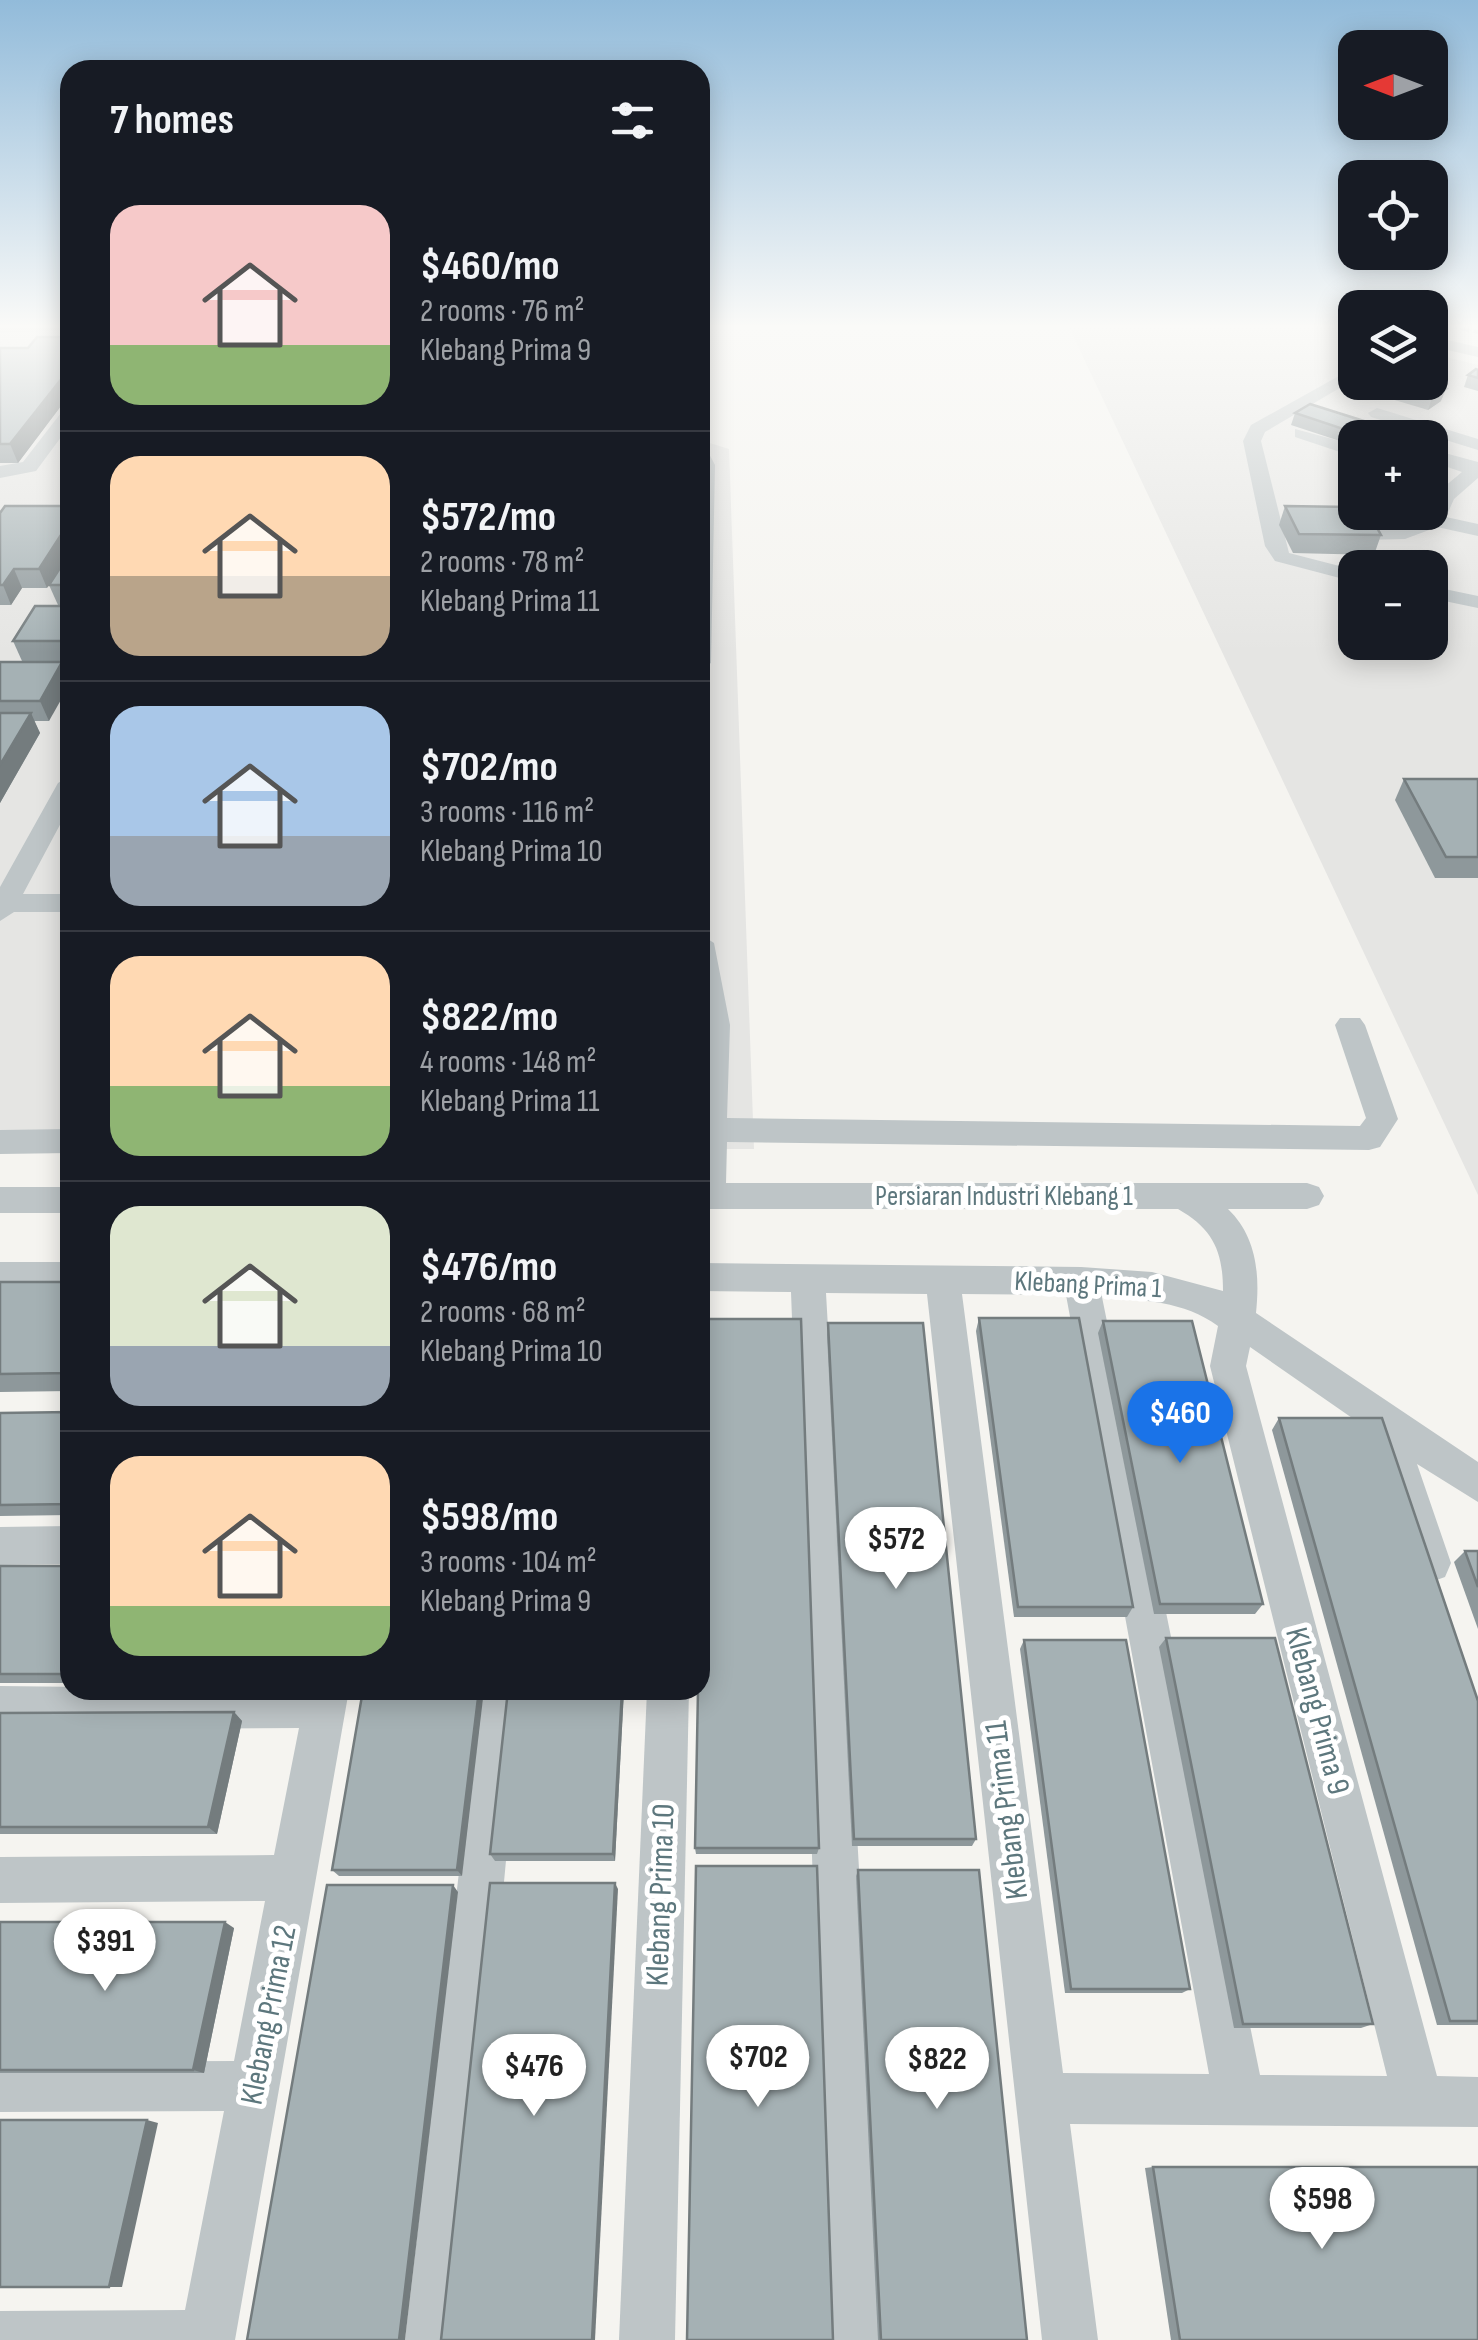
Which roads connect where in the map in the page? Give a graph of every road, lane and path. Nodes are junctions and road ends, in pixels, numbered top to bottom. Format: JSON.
{"nodes":[{"id":1,"x":53,"y":434,"type":"edge"},
{"id":2,"x":1255,"y":434,"type":"edge"},
{"id":3,"x":1305,"y":434,"type":"edge"},
{"id":4,"x":1444,"y":434,"type":"edge"},
{"id":5,"x":1338,"y":445,"type":"edge"},
{"id":6,"x":1478,"y":445,"type":"edge"},
{"id":7,"x":1448,"y":461,"type":"edge"},
{"id":8,"x":1477,"y":470,"type":"edge"},
{"id":9,"x":0,"y":472,"type":"edge"},
{"id":10,"x":1448,"y":482,"type":"edge"},
{"id":11,"x":1456,"y":485,"type":"junction"},
{"id":12,"x":1448,"y":493,"type":"edge"},
{"id":13,"x":1448,"y":524,"type":"edge"},
{"id":14,"x":1413,"y":530,"type":"edge"},
{"id":15,"x":1478,"y":530,"type":"edge"},
{"id":16,"x":1368,"y":536,"type":"edge"},
{"id":17,"x":1338,"y":572,"type":"edge"},
{"id":18,"x":1448,"y":596,"type":"edge"},
{"id":19,"x":1478,"y":602,"type":"edge"},
{"id":20,"x":60,"y":801,"type":"edge"},
{"id":21,"x":60,"y":905,"type":"edge"},
{"id":22,"x":2,"y":908,"type":"edge"},
{"id":23,"x":710,"y":998,"type":"edge"},
{"id":24,"x":1350,"y":1025,"type":"dead end"},
{"id":25,"x":710,"y":1083,"type":"edge"},
{"id":26,"x":710,"y":1130,"type":"edge"},
{"id":27,"x":60,"y":1140,"type":"edge"},
{"id":28,"x":0,"y":1142,"type":"edge"},
{"id":29,"x":710,"y":1196,"type":"edge"},
{"id":30,"x":1182,"y":1196,"type":"junction"},
{"id":31,"x":1307,"y":1196,"type":"dead end"},
{"id":32,"x":0,"y":1200,"type":"edge"},
{"id":33,"x":60,"y":1200,"type":"edge"},
{"id":34,"x":0,"y":1276,"type":"edge"},
{"id":35,"x":60,"y":1276,"type":"edge"},
{"id":36,"x":710,"y":1277,"type":"edge"},
{"id":37,"x":808,"y":1277,"type":"junction"},
{"id":38,"x":943,"y":1280,"type":"junction"},
{"id":39,"x":1081,"y":1281,"type":"junction"},
{"id":40,"x":1238,"y":1319,"type":"junction"},
{"id":41,"x":1383,"y":1419,"type":"junction"},
{"id":42,"x":1478,"y":1484,"type":"edge"},
{"id":43,"x":60,"y":1545,"type":"edge"},
{"id":44,"x":0,"y":1546,"type":"edge"},
{"id":45,"x":1442,"y":1598,"type":"edge"},
{"id":46,"x":262,"y":1700,"type":"edge"},
{"id":47,"x":327,"y":1700,"type":"edge"},
{"id":48,"x":499,"y":1700,"type":"edge"},
{"id":49,"x":668,"y":1700,"type":"edge"},
{"id":50,"x":0,"y":1708,"type":"edge"},
{"id":51,"x":294,"y":1878,"type":"junction"},
{"id":52,"x":0,"y":1880,"type":"edge"},
{"id":53,"x":255,"y":2086,"type":"junction"},
{"id":54,"x":0,"y":2088,"type":"edge"},
{"id":55,"x":1041,"y":2098,"type":"junction"},
{"id":56,"x":1240,"y":2102,"type":"junction"},
{"id":57,"x":1420,"y":2102,"type":"junction"},
{"id":58,"x":1478,"y":2102,"type":"edge"},
{"id":59,"x":208,"y":2339,"type":"edge"},
{"id":60,"x":0,"y":2340,"type":"edge"},
{"id":61,"x":433,"y":2340,"type":"edge"},
{"id":62,"x":646,"y":2340,"type":"edge"},
{"id":63,"x":858,"y":2340,"type":"edge"},
{"id":64,"x":1070,"y":2340,"type":"edge"}],
"edges":[{"from":1,"to":9,"type":"street"},
{"from":2,"to":17,"type":"street"},
{"from":3,"to":5,"type":"street"},
{"from":4,"to":6,"type":"street"},
{"from":7,"to":8,"type":"street"},
{"from":8,"to":11,"type":"street"},
{"from":10,"to":11,"type":"street"},
{"from":11,"to":12,"type":"street"},
{"from":13,"to":15,"type":"street"},
{"from":14,"to":16,"type":"street"},
{"from":18,"to":19,"type":"street"},
{"from":20,"to":22,"type":"street"},
{"from":21,"to":22,"type":"street"},
{"from":23,"to":25,"type":"street"},
{"from":24,"to":26,"type":"street"},
{"from":27,"to":28,"type":"street"},
{"from":29,"to":30,"type":"street","name":"Persiaran Industri Klebang 1"},
{"from":30,"to":31,"type":"street","name":"Persiaran Industri Klebang 1"},
{"from":30,"to":40,"type":"street","name":"Klebang Prima 9"},
{"from":32,"to":33,"type":"street"},
{"from":34,"to":35,"type":"street"},
{"from":36,"to":37,"type":"street","name":"Klebang Prima 1"},
{"from":37,"to":38,"type":"street","name":"Klebang Prima 1"},
{"from":37,"to":63,"type":"street"},
{"from":38,"to":39,"type":"street","name":"Klebang Prima 1"},
{"from":38,"to":55,"type":"street","name":"Klebang Prima 11"},
{"from":39,"to":40,"type":"street","name":"Klebang Prima 1"},
{"from":39,"to":56,"type":"street"},
{"from":40,"to":41,"type":"street","name":"Klebang Prima 1"},
{"from":40,"to":57,"type":"street","name":"Klebang Prima 9"},
{"from":41,"to":42,"type":"street","name":"Klebang Prima 1"},
{"from":41,"to":45,"type":"street"},
{"from":43,"to":44,"type":"street"},
{"from":46,"to":50,"type":"street"},
{"from":47,"to":51,"type":"street","name":"Klebang Prima 12"},
{"from":48,"to":61,"type":"street"},
{"from":49,"to":62,"type":"street","name":"Klebang Prima 10"},
{"from":51,"to":52,"type":"street"},
{"from":51,"to":53,"type":"street","name":"Klebang Prima 12"},
{"from":53,"to":54,"type":"street"},
{"from":53,"to":59,"type":"street","name":"Klebang Prima 12"},
{"from":55,"to":56,"type":"street"},
{"from":55,"to":64,"type":"street","name":"Klebang Prima 11"},
{"from":56,"to":57,"type":"street"},
{"from":57,"to":58,"type":"street"},
{"from":59,"to":60,"type":"street"}]}
